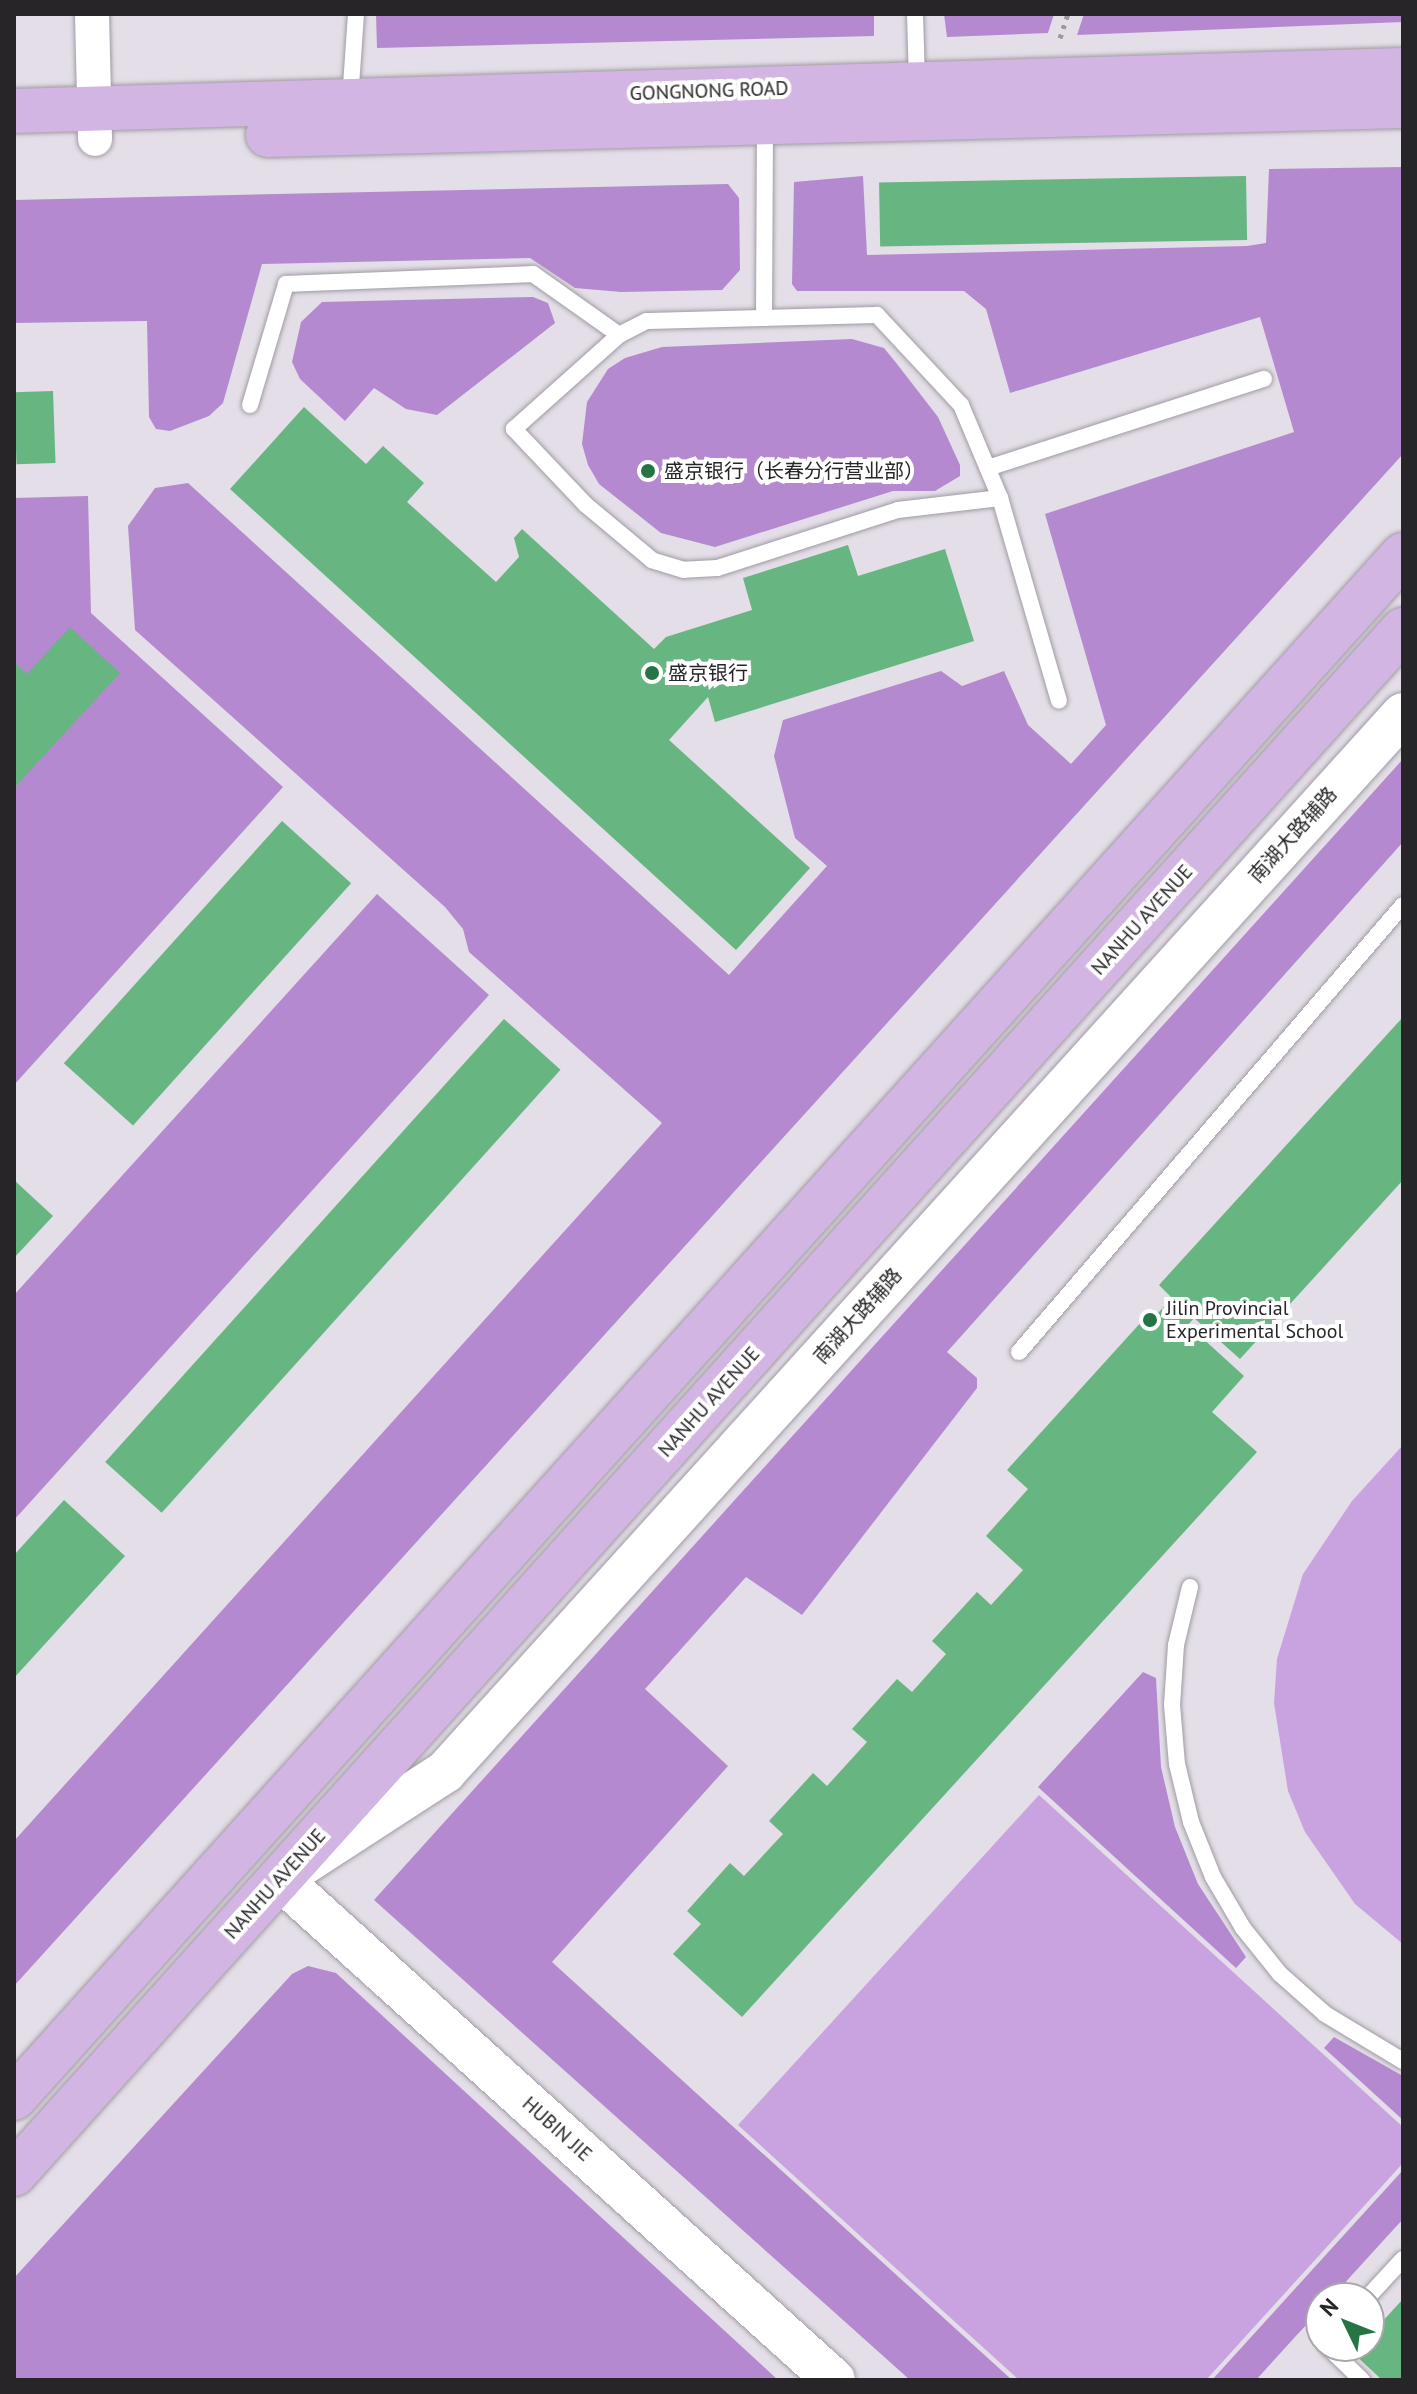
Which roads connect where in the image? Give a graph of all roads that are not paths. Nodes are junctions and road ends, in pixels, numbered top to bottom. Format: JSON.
{"nodes":[{"id":1,"x":92,"y":14,"type":"edge"},
{"id":2,"x":356,"y":14,"type":"edge"},
{"id":3,"x":915,"y":14,"type":"edge"},
{"id":4,"x":1403,"y":70,"type":"edge"},
{"id":5,"x":917,"y":85,"type":"junction"},
{"id":6,"x":349,"y":102,"type":"junction"},
{"id":7,"x":1403,"y":106,"type":"edge"},
{"id":8,"x":14,"y":111,"type":"edge"},
{"id":9,"x":765,"y":122,"type":"junction"},
{"id":10,"x":95,"y":124,"type":"junction"},
{"id":11,"x":14,"y":141,"type":"edge"},
{"id":12,"x":764,"y":318,"type":"junction"},
{"id":13,"x":619,"y":335,"type":"junction"},
{"id":14,"x":1264,"y":379,"type":"dead end"},
{"id":15,"x":250,"y":405,"type":"dead end"},
{"id":16,"x":988,"y":468,"type":"junction"},
{"id":17,"x":1000,"y":498,"type":"junction"},
{"id":18,"x":1403,"y":555,"type":"edge"},
{"id":19,"x":1403,"y":630,"type":"edge"},
{"id":20,"x":1059,"y":701,"type":"dead end"},
{"id":21,"x":1403,"y":714,"type":"edge"},
{"id":22,"x":1403,"y":905,"type":"edge"},
{"id":23,"x":1019,"y":1352,"type":"dead end"},
{"id":24,"x":1190,"y":1587,"type":"dead end"},
{"id":25,"x":280,"y":1879,"type":"junction"},
{"id":26,"x":1403,"y":2061,"type":"edge"},
{"id":27,"x":14,"y":2098,"type":"edge"},
{"id":28,"x":14,"y":2174,"type":"edge"},
{"id":29,"x":1403,"y":2259,"type":"edge"},
{"id":30,"x":1382,"y":2282,"type":"edge"},
{"id":31,"x":1343,"y":2362,"type":"edge"},
{"id":32,"x":834,"y":2380,"type":"edge"},
{"id":33,"x":1362,"y":2380,"type":"edge"}],
"edges":[{"from":1,"to":10,"type":"street"},
{"from":2,"to":6,"type":"lane"},
{"from":3,"to":5,"type":"lane"},
{"from":4,"to":5,"type":"main road","name":"GONGNONG ROAD"},
{"from":5,"to":6,"type":"main road","name":"GONGNONG ROAD"},
{"from":6,"to":10,"type":"main road","name":"GONGNONG ROAD"},
{"from":7,"to":9,"type":"main road","name":"GONGNONG ROAD"},
{"from":8,"to":10,"type":"main road","name":"GONGNONG ROAD"},
{"from":9,"to":10,"type":"main road","name":"GONGNONG ROAD"},
{"from":9,"to":12,"type":"lane"},
{"from":10,"to":11,"type":"main road","name":"GONGNONG ROAD"},
{"from":12,"to":13,"type":"lane"},
{"from":12,"to":16,"type":"lane"},
{"from":13,"to":15,"type":"lane"},
{"from":13,"to":17,"type":"lane"},
{"from":14,"to":16,"type":"lane"},
{"from":16,"to":17,"type":"lane"},
{"from":17,"to":20,"type":"lane"},
{"from":18,"to":27,"type":"main road"},
{"from":19,"to":25,"type":"main road","name":"NANHU AVENUE"},
{"from":21,"to":25,"type":"street","name":"南湖大路辅路"},
{"from":22,"to":23,"type":"lane"},
{"from":24,"to":26,"type":"lane"},
{"from":25,"to":28,"type":"main road","name":"NANHU AVENUE"},
{"from":25,"to":32,"type":"street","name":"HUBIN JIE"},
{"from":29,"to":30,"type":"lane"},
{"from":31,"to":33,"type":"lane"}]}
